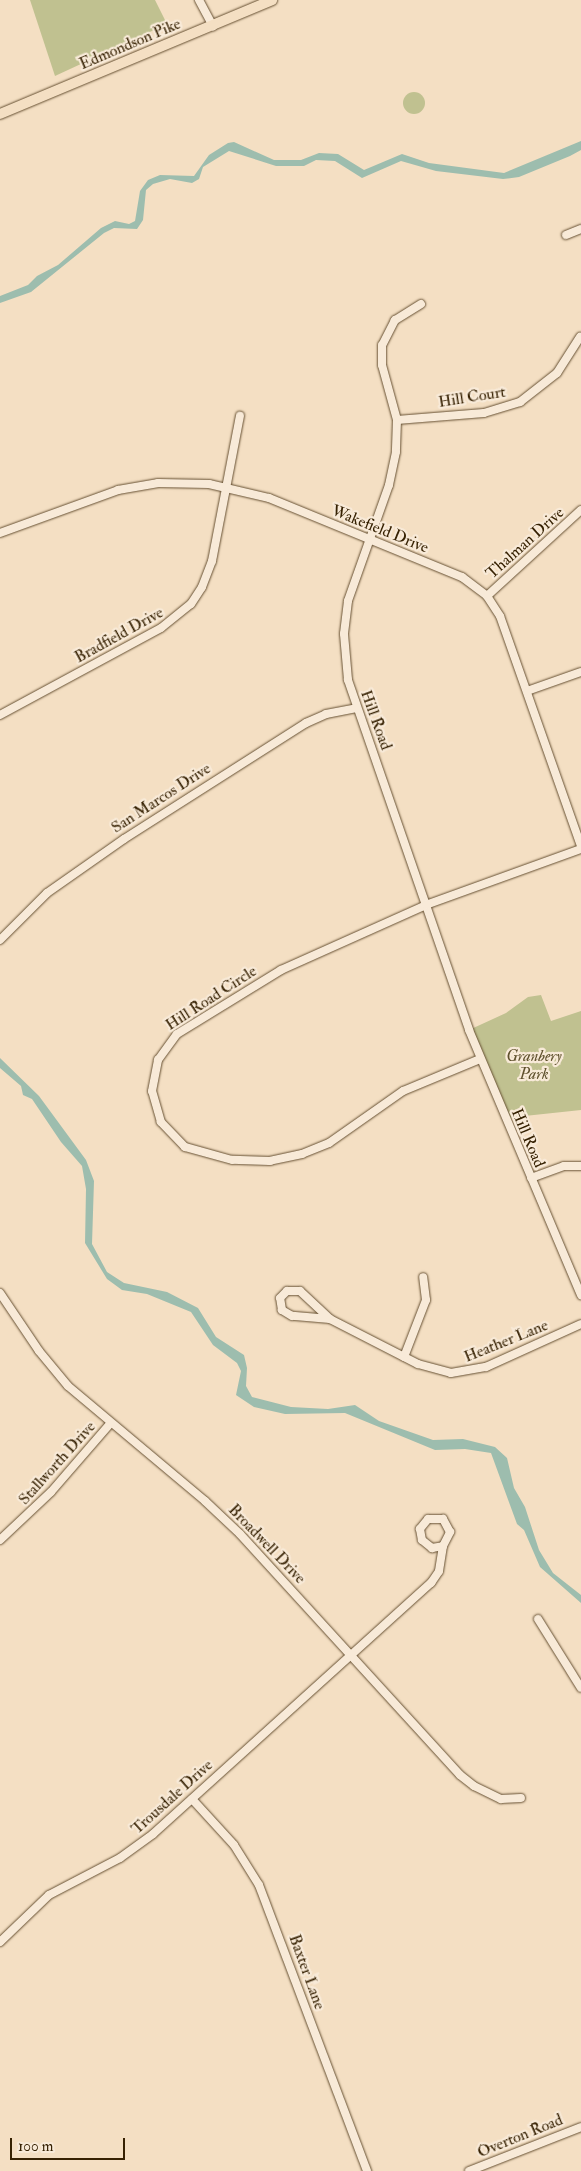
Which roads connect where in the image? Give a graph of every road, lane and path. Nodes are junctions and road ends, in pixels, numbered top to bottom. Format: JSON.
{"nodes":[{"id":1,"x":200,"y":0,"type":"edge"},
{"id":2,"x":272,"y":0,"type":"edge"},
{"id":3,"x":213,"y":26,"type":"junction"},
{"id":4,"x":0,"y":114,"type":"edge"},
{"id":5,"x":581,"y":229,"type":"edge"},
{"id":6,"x":566,"y":235,"type":"dead end"},
{"id":7,"x":422,"y":304,"type":"dead end"},
{"id":8,"x":580,"y":337,"type":"edge"},
{"id":9,"x":240,"y":416,"type":"dead end"},
{"id":10,"x":397,"y":420,"type":"junction"},
{"id":11,"x":226,"y":486,"type":"junction"},
{"id":12,"x":581,"y":510,"type":"edge"},
{"id":13,"x":0,"y":533,"type":"edge"},
{"id":14,"x":368,"y":540,"type":"junction"},
{"id":15,"x":487,"y":596,"type":"junction"},
{"id":16,"x":581,"y":672,"type":"edge"},
{"id":17,"x":527,"y":691,"type":"junction"},
{"id":18,"x":356,"y":708,"type":"junction"},
{"id":19,"x":0,"y":715,"type":"edge"},
{"id":20,"x":581,"y":848,"type":"edge"},
{"id":21,"x":426,"y":905,"type":"junction"},
{"id":22,"x":0,"y":940,"type":"edge"},
{"id":23,"x":480,"y":1059,"type":"junction"},
{"id":24,"x":581,"y":1166,"type":"edge"},
{"id":25,"x":531,"y":1178,"type":"junction"},
{"id":26,"x":423,"y":1277,"type":"dead end"},
{"id":27,"x":0,"y":1294,"type":"edge"},
{"id":28,"x":581,"y":1295,"type":"edge"},
{"id":29,"x":330,"y":1319,"type":"junction"},
{"id":30,"x":581,"y":1324,"type":"edge"},
{"id":31,"x":404,"y":1357,"type":"junction"},
{"id":32,"x":110,"y":1424,"type":"junction"},
{"id":33,"x":0,"y":1540,"type":"edge"},
{"id":34,"x":443,"y":1546,"type":"junction"},
{"id":35,"x":538,"y":1618,"type":"dead end"},
{"id":36,"x":350,"y":1654,"type":"junction"},
{"id":37,"x":581,"y":1688,"type":"edge"},
{"id":38,"x":521,"y":1798,"type":"dead end"},
{"id":39,"x":192,"y":1799,"type":"junction"},
{"id":40,"x":0,"y":1942,"type":"edge"},
{"id":41,"x":581,"y":2127,"type":"edge"},
{"id":42,"x":367,"y":2171,"type":"edge"},
{"id":43,"x":469,"y":2171,"type":"edge"}],
"edges":[{"from":1,"to":3,"type":"street"},
{"from":2,"to":3,"type":"main road","name":"Edmondson Pike"},
{"from":3,"to":4,"type":"main road","name":"Edmondson Pike"},
{"from":5,"to":6,"type":"street"},
{"from":7,"to":10,"type":"street"},
{"from":8,"to":10,"type":"street","name":"Hill Court"},
{"from":9,"to":11,"type":"street","name":"Bradfield Drive"},
{"from":10,"to":14,"type":"street"},
{"from":11,"to":13,"type":"street","name":"Wakefield Drive"},
{"from":11,"to":14,"type":"street","name":"Wakefield Drive"},
{"from":11,"to":19,"type":"street","name":"Bradfield Drive"},
{"from":12,"to":15,"type":"street","name":"Thalman Drive"},
{"from":14,"to":15,"type":"street","name":"Wakefield Drive"},
{"from":14,"to":18,"type":"street","name":"Hill Road"},
{"from":15,"to":17,"type":"street","name":"Wakefield Drive"},
{"from":16,"to":17,"type":"street"},
{"from":17,"to":20,"type":"street","name":"Wakefield Drive"},
{"from":18,"to":21,"type":"street","name":"Hill Road"},
{"from":18,"to":22,"type":"street","name":"San Marcos Drive"},
{"from":20,"to":21,"type":"street"},
{"from":21,"to":23,"type":"street","name":"Hill Road"},
{"from":21,"to":23,"type":"street","name":"Hill Road Circle"},
{"from":23,"to":25,"type":"street","name":"Hill Road"},
{"from":24,"to":25,"type":"street"},
{"from":25,"to":28,"type":"street","name":"Hill Road"},
{"from":26,"to":31,"type":"street"},
{"from":27,"to":32,"type":"street","name":"Broadwell Drive"},
{"from":29,"to":29,"type":"street","name":"Heather Lane"},
{"from":29,"to":31,"type":"street","name":"Heather Lane"},
{"from":30,"to":31,"type":"street","name":"Heather Lane"},
{"from":32,"to":33,"type":"street","name":"Stallworth Drive"},
{"from":32,"to":36,"type":"street","name":"Broadwell Drive"},
{"from":34,"to":34,"type":"street"},
{"from":34,"to":36,"type":"street","name":"Trousdale Drive"},
{"from":35,"to":37,"type":"street"},
{"from":36,"to":38,"type":"street","name":"Broadwell Drive"},
{"from":36,"to":39,"type":"street","name":"Trousdale Drive"},
{"from":39,"to":40,"type":"street","name":"Trousdale Drive"},
{"from":39,"to":42,"type":"street","name":"Baxter Lane"},
{"from":41,"to":43,"type":"street","name":"Overton Road"}]}
